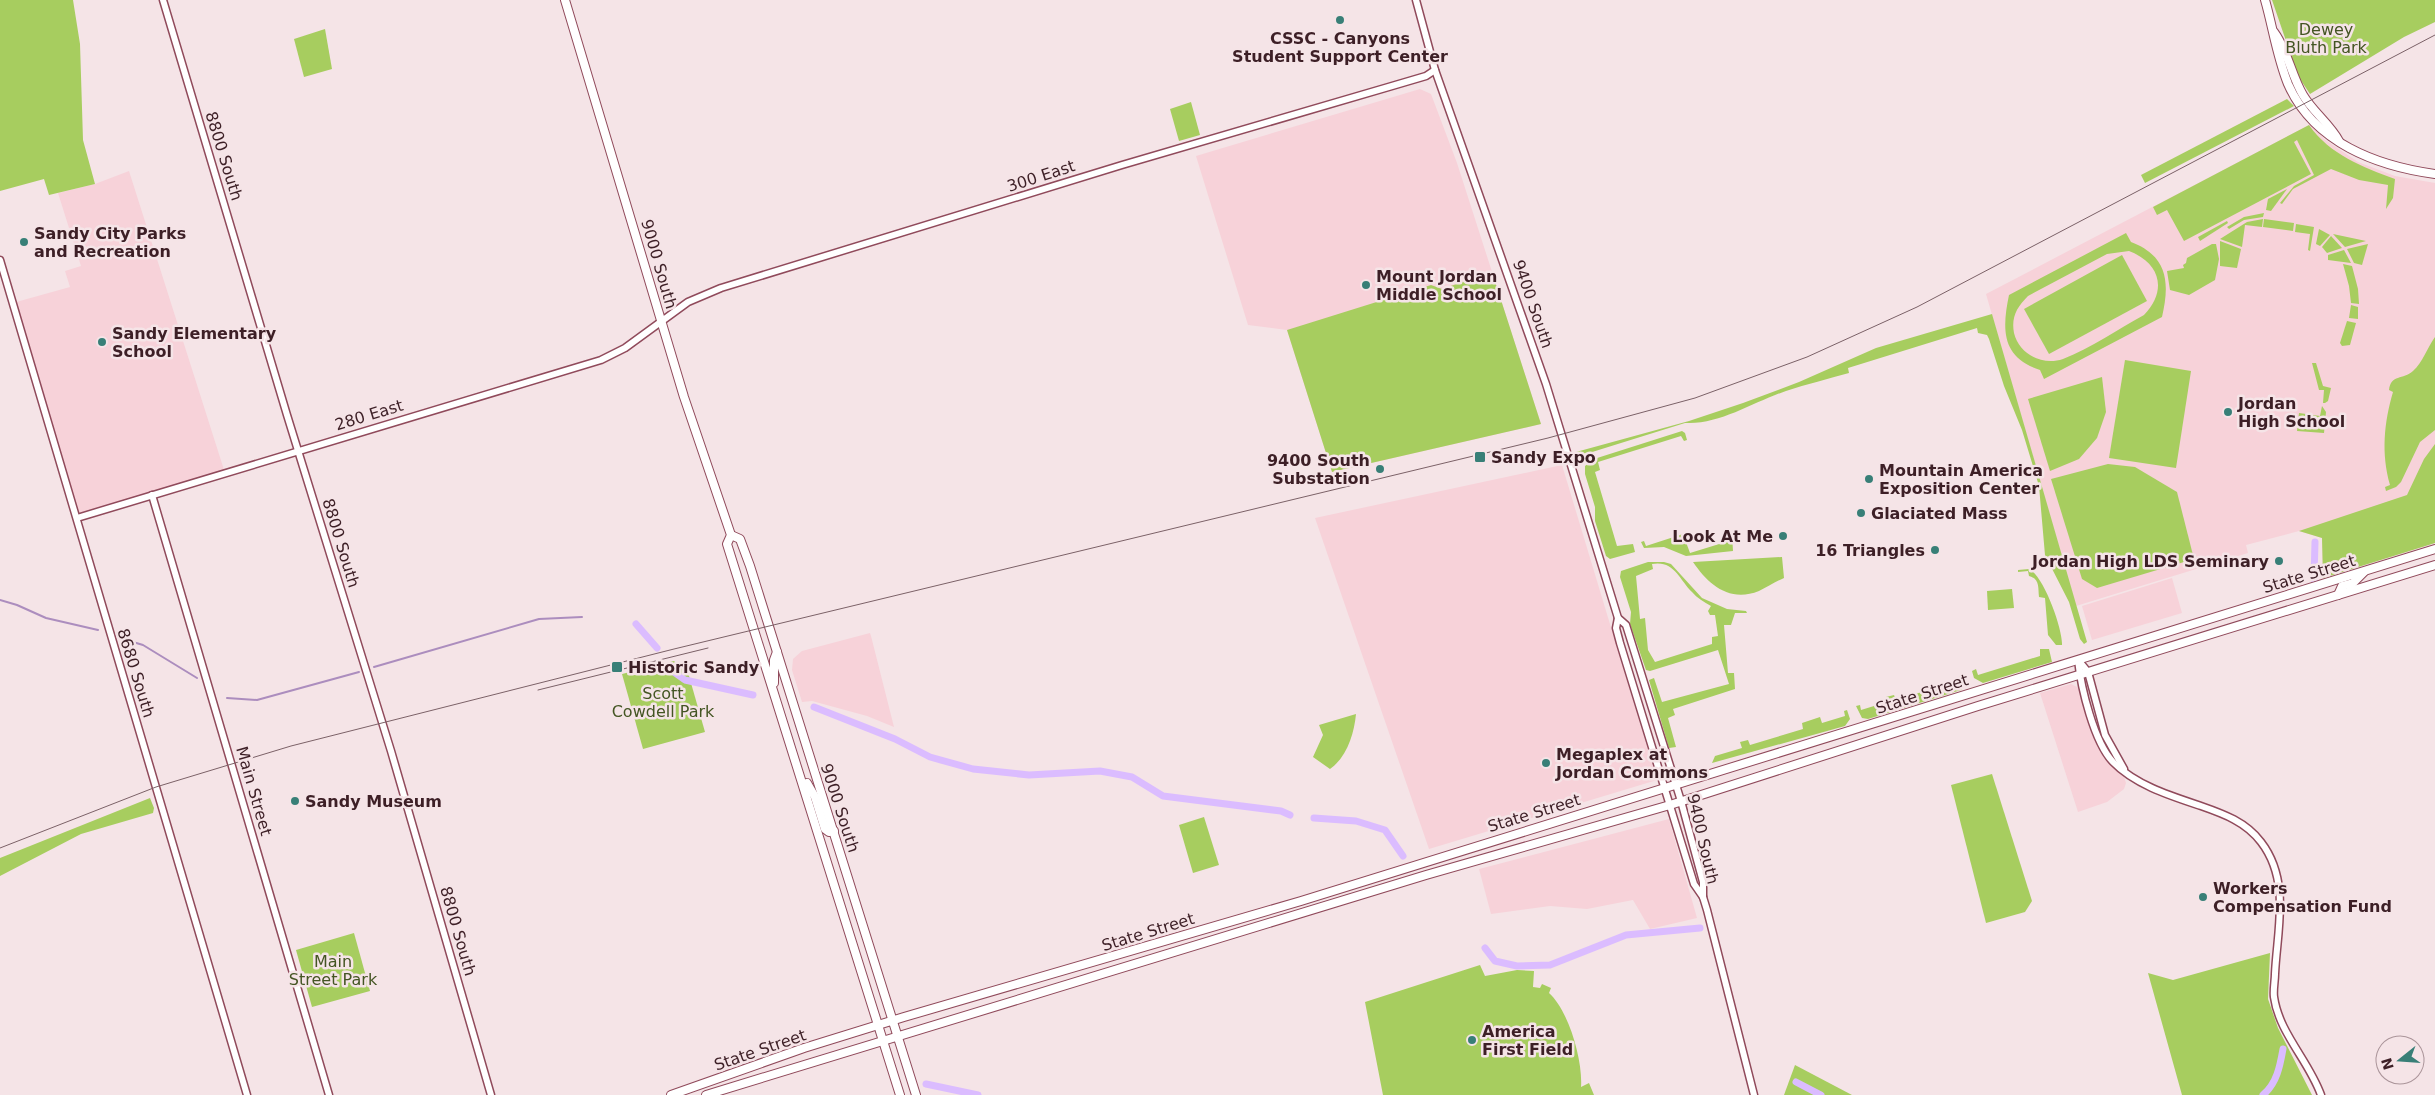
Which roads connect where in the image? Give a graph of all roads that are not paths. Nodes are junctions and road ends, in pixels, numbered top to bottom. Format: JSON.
{"nodes":[{"id":1,"x":163,"y":0,"type":"edge"},
{"id":2,"x":565,"y":0,"type":"edge"},
{"id":3,"x":1416,"y":0,"type":"edge"},
{"id":4,"x":2265,"y":0,"type":"edge"},
{"id":5,"x":1436,"y":70,"type":"junction"},
{"id":6,"x":2435,"y":174,"type":"edge"},
{"id":7,"x":0,"y":260,"type":"edge"},
{"id":8,"x":661,"y":321,"type":"junction"},
{"id":9,"x":298,"y":451,"type":"junction"},
{"id":10,"x":152,"y":495,"type":"junction"},
{"id":11,"x":77,"y":518,"type":"junction"},
{"id":12,"x":731,"y":534,"type":"junction"},
{"id":13,"x":2435,"y":549,"type":"edge"},
{"id":14,"x":2435,"y":564,"type":"edge"},
{"id":15,"x":2366,"y":571,"type":"junction"},
{"id":16,"x":2338,"y":595,"type":"junction"},
{"id":17,"x":1618,"y":618,"type":"junction"},
{"id":18,"x":778,"y":652,"type":"junction"},
{"id":19,"x":2078,"y":660,"type":"junction"},
{"id":20,"x":2084,"y":674,"type":"junction"},
{"id":21,"x":774,"y":690,"type":"junction"},
{"id":22,"x":800,"y":772,"type":"junction"},
{"id":23,"x":1675,"y":784,"type":"junction"},
{"id":24,"x":1664,"y":787,"type":"junction"},
{"id":25,"x":1681,"y":801,"type":"junction"},
{"id":26,"x":1670,"y":805,"type":"junction"},
{"id":27,"x":834,"y":832,"type":"junction"},
{"id":28,"x":1703,"y":897,"type":"junction"},
{"id":29,"x":893,"y":1021,"type":"junction"},
{"id":30,"x":879,"y":1025,"type":"junction"},
{"id":31,"x":898,"y":1037,"type":"junction"},
{"id":32,"x":884,"y":1041,"type":"junction"},
{"id":33,"x":247,"y":1095,"type":"edge"},
{"id":34,"x":329,"y":1095,"type":"edge"},
{"id":35,"x":491,"y":1095,"type":"edge"},
{"id":36,"x":671,"y":1095,"type":"edge"},
{"id":37,"x":706,"y":1095,"type":"edge"},
{"id":38,"x":900,"y":1095,"type":"edge"},
{"id":39,"x":916,"y":1095,"type":"edge"},
{"id":40,"x":1754,"y":1095,"type":"edge"},
{"id":41,"x":2321,"y":1095,"type":"edge"}],
"edges":[{"from":1,"to":9,"type":"street","name":"8800 South"},
{"from":2,"to":8,"type":"main road","name":"9000 South"},
{"from":3,"to":5,"type":"street","name":"9400 South"},
{"from":4,"to":6,"type":"main road"},
{"from":5,"to":8,"type":"street","name":"300 East"},
{"from":5,"to":17,"type":"street","name":"9400 South"},
{"from":7,"to":11,"type":"street","name":"8680 South"},
{"from":8,"to":9,"type":"street","name":"280 East"},
{"from":8,"to":12,"type":"main road","name":"9000 South"},
{"from":9,"to":10,"type":"street","name":"280 East"},
{"from":9,"to":35,"type":"street","name":"8800 South"},
{"from":10,"to":11,"type":"street","name":"280 East"},
{"from":10,"to":34,"type":"street","name":"Main Street"},
{"from":11,"to":33,"type":"street","name":"8680 South"},
{"from":12,"to":18,"type":"main road","name":"9000 South"},
{"from":12,"to":21,"type":"main road","name":"9000 South"},
{"from":13,"to":15,"type":"main road","name":"State Street"},
{"from":14,"to":16,"type":"main road","name":"State Street"},
{"from":15,"to":16,"type":"main road"},
{"from":15,"to":19,"type":"main road","name":"State Street"},
{"from":16,"to":20,"type":"main road","name":"State Street"},
{"from":17,"to":23,"type":"street","name":"9400 South"},
{"from":17,"to":24,"type":"street","name":"9400 South"},
{"from":18,"to":21,"type":"main road"},
{"from":18,"to":27,"type":"main road","name":"9000 South"},
{"from":19,"to":20,"type":"street"},
{"from":19,"to":23,"type":"main road","name":"State Street"},
{"from":20,"to":25,"type":"main road","name":"State Street"},
{"from":20,"to":41,"type":"street"},
{"from":21,"to":22,"type":"main road","name":"9000 South"},
{"from":22,"to":27,"type":"main road"},
{"from":22,"to":30,"type":"main road","name":"9000 South"},
{"from":23,"to":24,"type":"main road","name":"State Street"},
{"from":23,"to":25,"type":"street","name":"9400 South"},
{"from":24,"to":26,"type":"street","name":"9400 South"},
{"from":24,"to":29,"type":"main road","name":"State Street"},
{"from":25,"to":26,"type":"main road","name":"State Street"},
{"from":25,"to":28,"type":"street","name":"9400 South"},
{"from":26,"to":28,"type":"street","name":"9400 South"},
{"from":26,"to":31,"type":"main road","name":"State Street"},
{"from":27,"to":29,"type":"main road","name":"9000 South"},
{"from":28,"to":40,"type":"street","name":"9400 South"},
{"from":29,"to":30,"type":"main road","name":"State Street"},
{"from":29,"to":31,"type":"main road","name":"9000 South"},
{"from":30,"to":32,"type":"main road","name":"9000 South"},
{"from":30,"to":36,"type":"main road","name":"State Street"},
{"from":31,"to":32,"type":"main road","name":"State Street"},
{"from":31,"to":39,"type":"main road","name":"9000 South"},
{"from":32,"to":37,"type":"main road","name":"State Street"},
{"from":32,"to":38,"type":"main road","name":"9000 South"}]}
